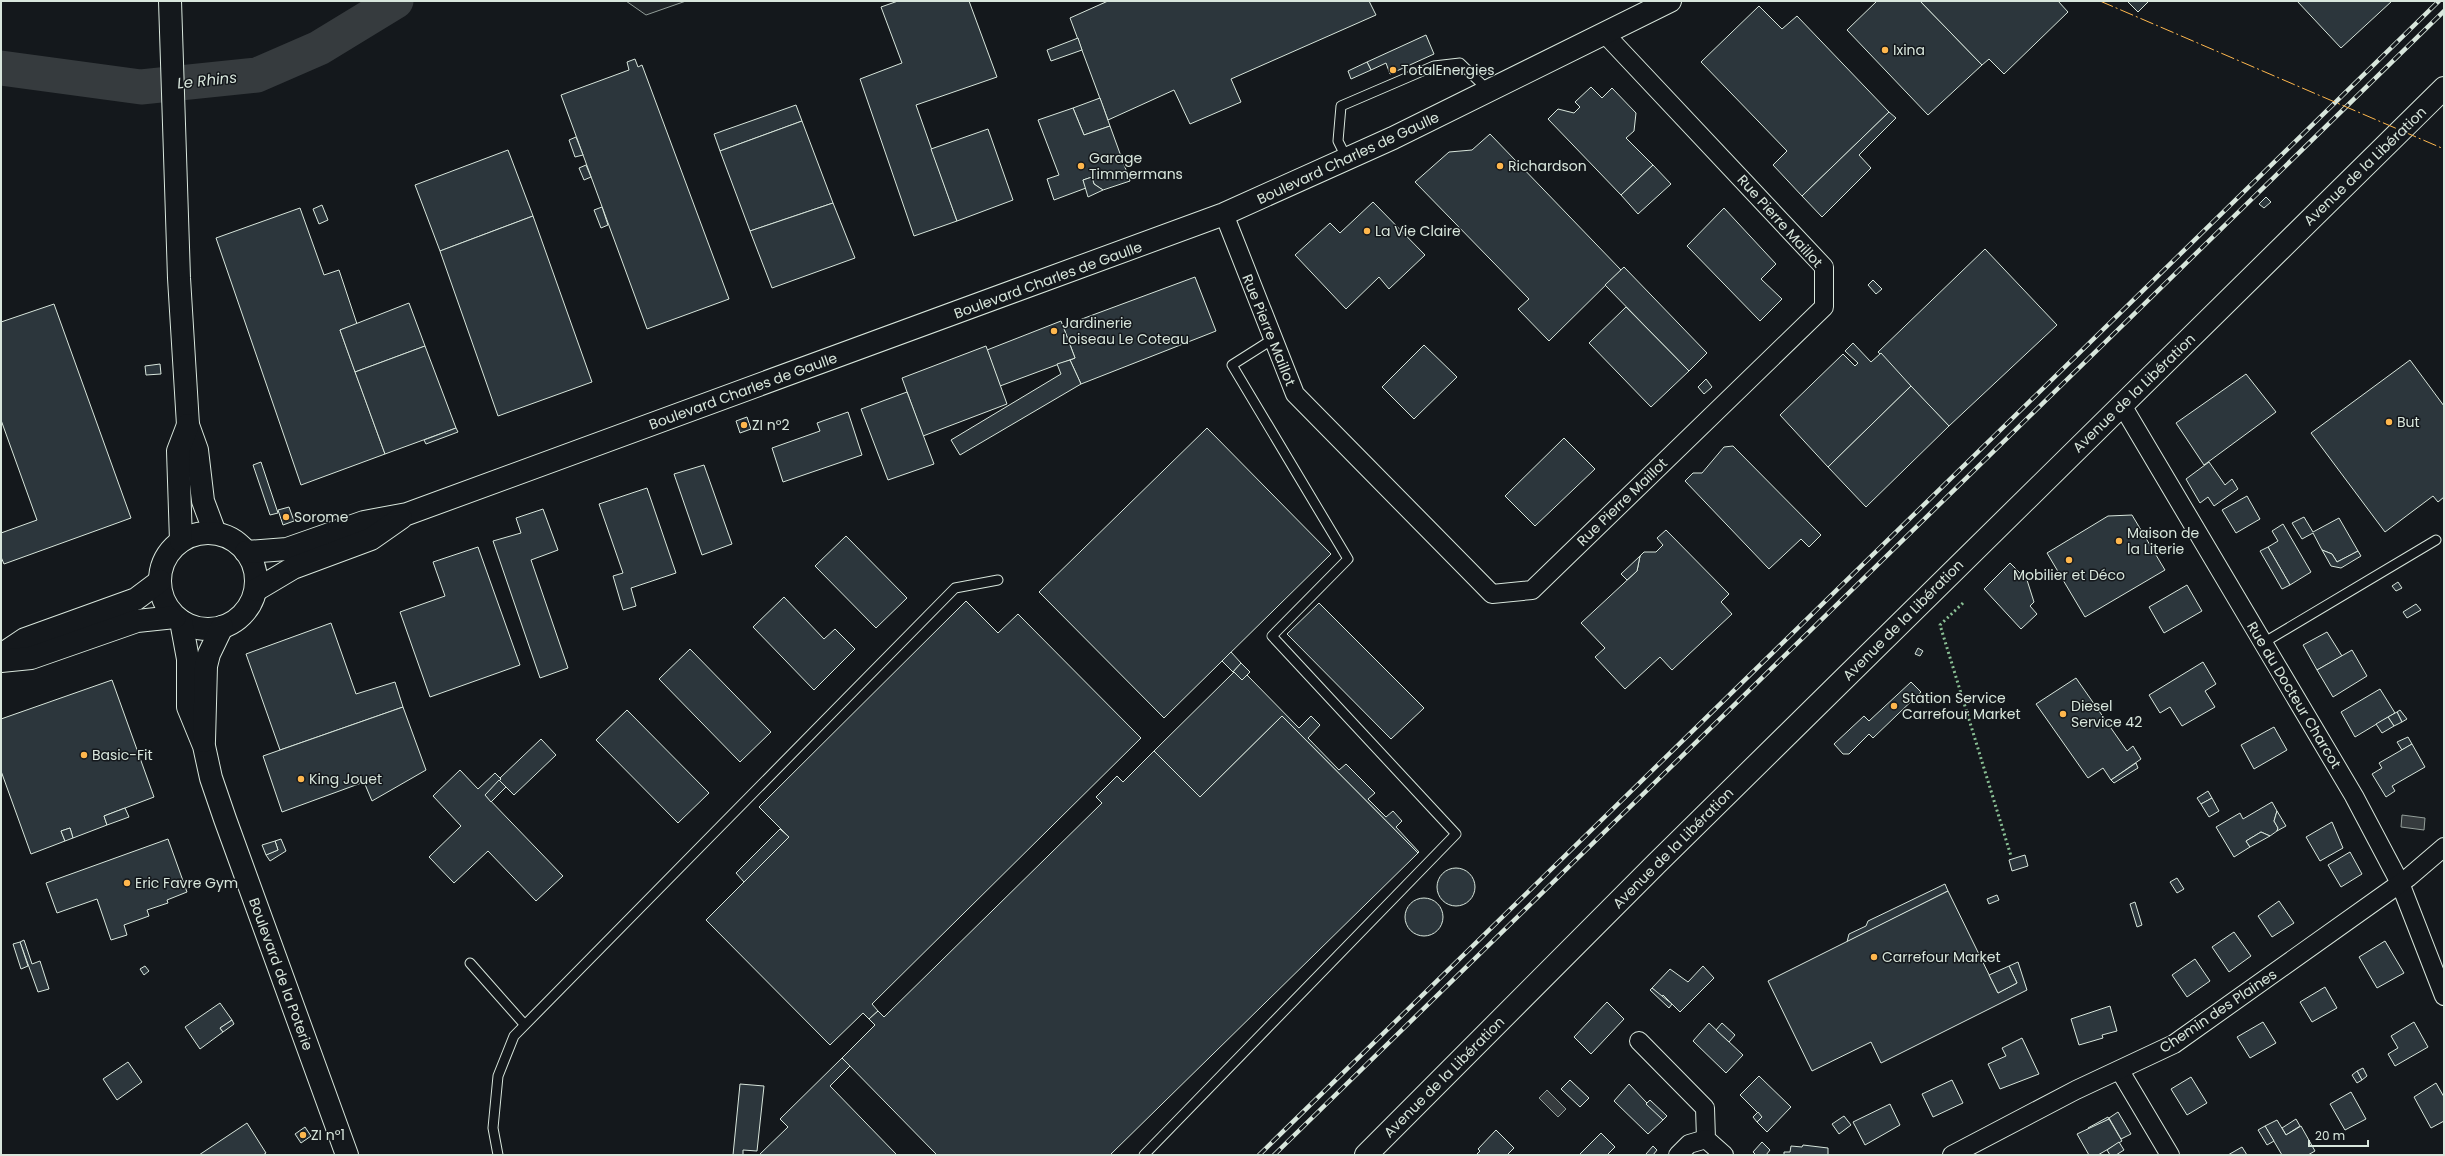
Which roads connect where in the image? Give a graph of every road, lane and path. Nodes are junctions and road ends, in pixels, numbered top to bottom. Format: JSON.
{"nodes":[{"id":1,"x":170,"y":1,"type":"edge"},
{"id":2,"x":1670,"y":1,"type":"edge"},
{"id":3,"x":1605,"y":34,"type":"junction"},
{"id":4,"x":2444,"y":88,"type":"edge"},
{"id":5,"x":1490,"y":92,"type":"junction"},
{"id":6,"x":1347,"y":159,"type":"junction"},
{"id":7,"x":1224,"y":214,"type":"junction"},
{"id":8,"x":1273,"y":339,"type":"junction"},
{"id":9,"x":2122,"y":405,"type":"junction"},
{"id":10,"x":188,"y":426,"type":"junction"},
{"id":11,"x":407,"y":514,"type":"junction"},
{"id":12,"x":215,"y":533,"type":"junction"},
{"id":13,"x":2436,"y":540,"type":"dead end"},
{"id":14,"x":181,"y":541,"type":"junction"},
{"id":15,"x":246,"y":552,"type":"junction"},
{"id":16,"x":998,"y":580,"type":"dead end"},
{"id":17,"x":160,"y":581,"type":"junction"},
{"id":18,"x":256,"y":590,"type":"junction"},
{"id":19,"x":178,"y":619,"type":"junction"},
{"id":20,"x":222,"y":627,"type":"junction"},
{"id":21,"x":2263,"y":643,"type":"junction"},
{"id":22,"x":1,"y":655,"type":"edge"},
{"id":23,"x":1,"y":661,"type":"edge"},
{"id":24,"x":204,"y":746,"type":"junction"},
{"id":25,"x":2444,"y":847,"type":"edge"},
{"id":26,"x":2400,"y":883,"type":"junction"},
{"id":27,"x":470,"y":962,"type":"dead end"},
{"id":28,"x":2444,"y":996,"type":"edge"},
{"id":29,"x":524,"y":1024,"type":"junction"},
{"id":30,"x":1639,"y":1041,"type":"dead end"},
{"id":31,"x":2120,"y":1071,"type":"junction"},
{"id":32,"x":1706,"y":1139,"type":"junction"},
{"id":33,"x":347,"y":1155,"type":"edge"},
{"id":34,"x":498,"y":1155,"type":"edge"},
{"id":35,"x":1144,"y":1155,"type":"edge"},
{"id":36,"x":1366,"y":1155,"type":"edge"},
{"id":37,"x":1678,"y":1155,"type":"edge"},
{"id":38,"x":1724,"y":1155,"type":"edge"},
{"id":39,"x":1952,"y":1155,"type":"edge"},
{"id":40,"x":2170,"y":1155,"type":"edge"}],
"edges":[{"from":1,"to":10,"type":"street"},
{"from":2,"to":3,"type":"street","name":"Boulevard Charles de Gaulle"},
{"from":3,"to":5,"type":"street","name":"Boulevard Charles de Gaulle"},
{"from":3,"to":8,"type":"street","name":"Rue Pierre Maillot"},
{"from":4,"to":9,"type":"street","name":"Avenue de la Libération"},
{"from":5,"to":6,"type":"street","name":"Boulevard Charles de Gaulle"},
{"from":5,"to":6,"type":"lane"},
{"from":6,"to":7,"type":"street","name":"Boulevard Charles de Gaulle"},
{"from":7,"to":8,"type":"street","name":"Rue Pierre Maillot"},
{"from":7,"to":11,"type":"street","name":"Boulevard Charles de Gaulle"},
{"from":8,"to":35,"type":"lane"},
{"from":9,"to":21,"type":"street","name":"Rue du Docteur Charcot"},
{"from":9,"to":36,"type":"street","name":"Avenue de la Libération"},
{"from":10,"to":12,"type":"street"},
{"from":10,"to":14,"type":"street"},
{"from":11,"to":15,"type":"street","name":"Boulevard Charles de Gaulle"},
{"from":11,"to":18,"type":"street","name":"Boulevard Charles de Gaulle"},
{"from":12,"to":14,"type":"street"},
{"from":12,"to":15,"type":"street"},
{"from":13,"to":21,"type":"lane"},
{"from":14,"to":17,"type":"street"},
{"from":15,"to":18,"type":"street"},
{"from":16,"to":29,"type":"lane"},
{"from":17,"to":19,"type":"street"},
{"from":17,"to":22,"type":"street"},
{"from":18,"to":20,"type":"street"},
{"from":19,"to":20,"type":"street"},
{"from":19,"to":23,"type":"street"},
{"from":19,"to":24,"type":"street","name":"Boulevard de la Poterie"},
{"from":20,"to":24,"type":"street","name":"Boulevard de la Poterie"},
{"from":21,"to":26,"type":"street","name":"Rue du Docteur Charcot"},
{"from":24,"to":33,"type":"street","name":"Boulevard de la Poterie"},
{"from":25,"to":26,"type":"street","name":"Chemin des Plaines"},
{"from":26,"to":28,"type":"street","name":"Rue du Docteur Charcot"},
{"from":26,"to":31,"type":"street","name":"Chemin des Plaines"},
{"from":27,"to":29,"type":"lane"},
{"from":29,"to":34,"type":"lane"},
{"from":30,"to":32,"type":"street"},
{"from":31,"to":39,"type":"street","name":"Chemin des Plaines"},
{"from":31,"to":40,"type":"street"},
{"from":32,"to":37,"type":"street"},
{"from":32,"to":38,"type":"street"}]}
